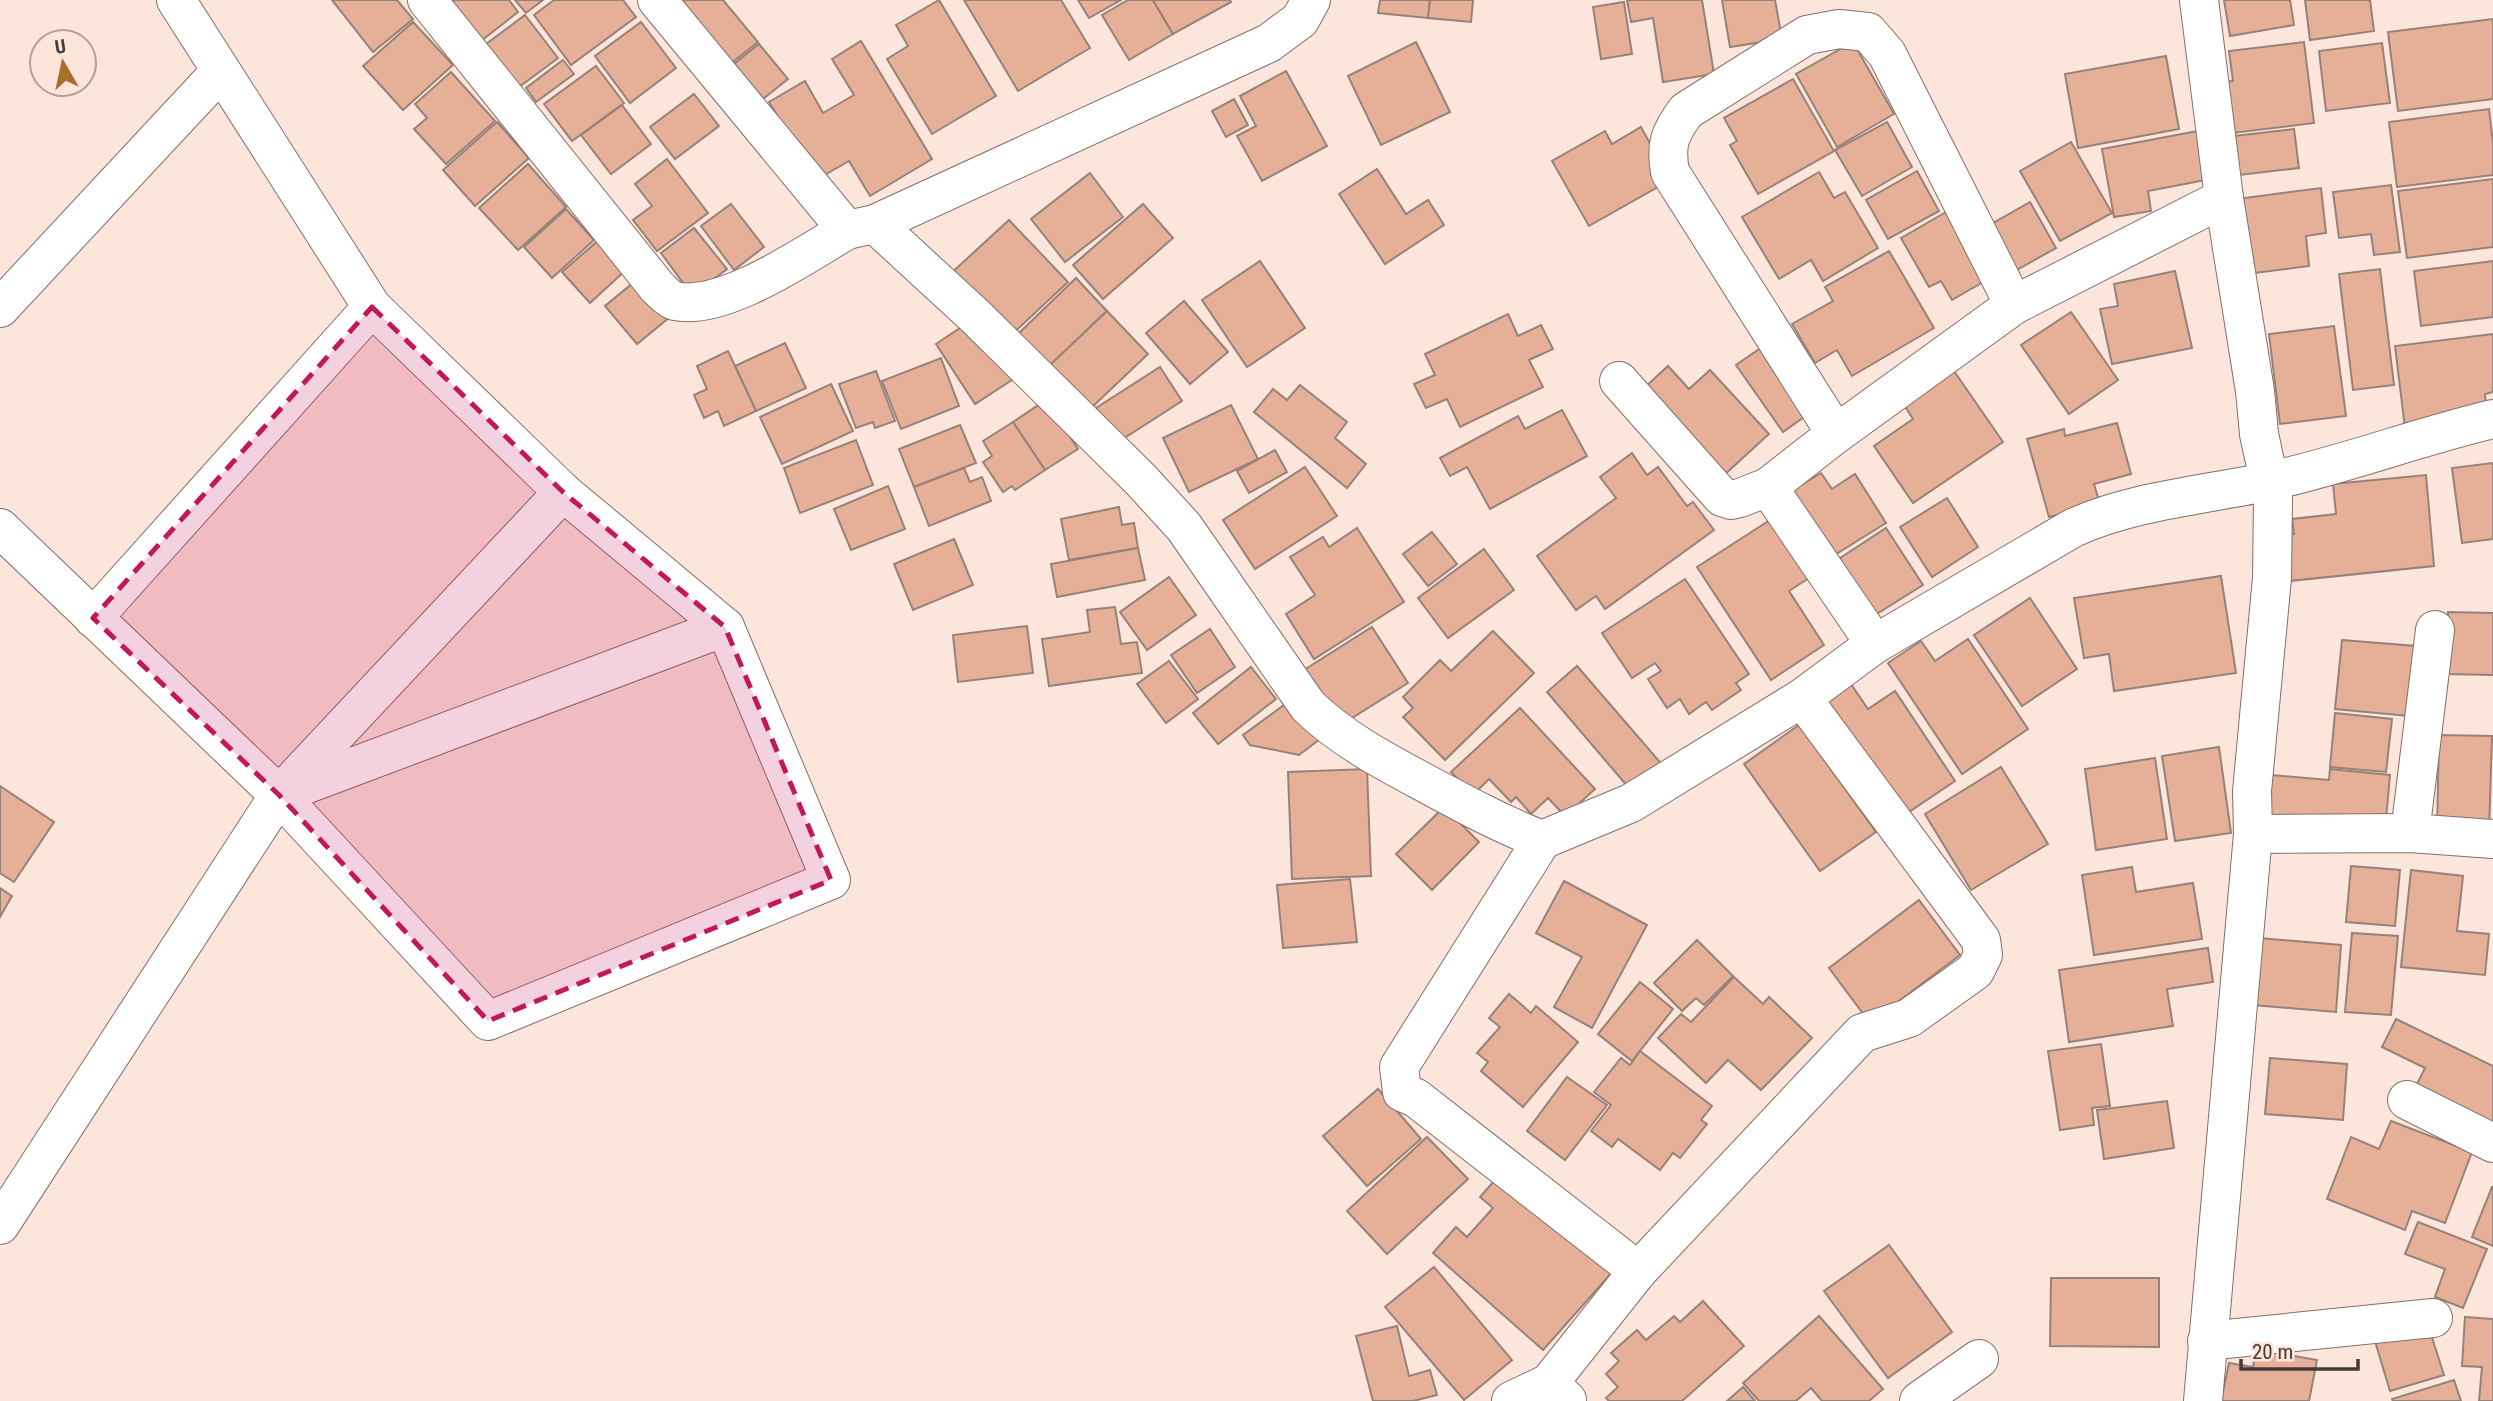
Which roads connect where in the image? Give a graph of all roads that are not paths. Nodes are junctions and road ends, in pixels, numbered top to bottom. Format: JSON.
{"nodes":[{"id":1,"x":176,"y":0,"type":"edge"},
{"id":2,"x":427,"y":0,"type":"edge"},
{"id":3,"x":657,"y":0,"type":"edge"},
{"id":4,"x":1311,"y":0,"type":"edge"},
{"id":5,"x":2199,"y":0,"type":"edge"},
{"id":6,"x":220,"y":72,"type":"junction"},
{"id":7,"x":2224,"y":198,"type":"junction"},
{"id":8,"x":861,"y":227,"type":"junction"},
{"id":9,"x":2014,"y":305,"type":"junction"},
{"id":10,"x":372,"y":307,"type":"junction"},
{"id":11,"x":0,"y":309,"type":"edge"},
{"id":12,"x":1619,"y":381,"type":"dead end"},
{"id":13,"x":2493,"y":419,"type":"edge"},
{"id":14,"x":1836,"y":434,"type":"junction"},
{"id":15,"x":2269,"y":481,"type":"junction"},
{"id":16,"x":1768,"y":487,"type":"junction"},
{"id":17,"x":563,"y":492,"type":"junction"},
{"id":18,"x":0,"y":528,"type":"edge"},
{"id":19,"x":93,"y":618,"type":"junction"},
{"id":20,"x":725,"y":627,"type":"junction"},
{"id":21,"x":2435,"y":630,"type":"dead end"},
{"id":22,"x":1875,"y":644,"type":"junction"},
{"id":23,"x":1802,"y":698,"type":"junction"},
{"id":24,"x":279,"y":794,"type":"junction"},
{"id":25,"x":2410,"y":833,"type":"junction"},
{"id":26,"x":2253,"y":834,"type":"junction"},
{"id":27,"x":1542,"y":839,"type":"junction"},
{"id":28,"x":2493,"y":839,"type":"edge"},
{"id":29,"x":2407,"y":1101,"type":"dead end"},
{"id":30,"x":2493,"y":1143,"type":"edge"},
{"id":31,"x":0,"y":1224,"type":"edge"},
{"id":32,"x":1638,"y":1271,"type":"junction"},
{"id":33,"x":2433,"y":1318,"type":"dead end"},
{"id":34,"x":2207,"y":1341,"type":"junction"},
{"id":35,"x":1979,"y":1359,"type":"dead end"},
{"id":36,"x":1559,"y":1392,"type":"edge"},
{"id":37,"x":1511,"y":1401,"type":"edge"},
{"id":38,"x":1919,"y":1401,"type":"edge"},
{"id":39,"x":2203,"y":1401,"type":"edge"}],
"edges":[{"from":1,"to":6,"type":"street"},
{"from":2,"to":8,"type":"street"},
{"from":3,"to":8,"type":"street"},
{"from":4,"to":8,"type":"street"},
{"from":5,"to":7,"type":"street"},
{"from":6,"to":10,"type":"street"},
{"from":6,"to":11,"type":"street"},
{"from":7,"to":9,"type":"street"},
{"from":7,"to":15,"type":"street"},
{"from":8,"to":27,"type":"street"},
{"from":9,"to":14,"type":"street"},
{"from":9,"to":14,"type":"street"},
{"from":10,"to":17,"type":"street"},
{"from":10,"to":19,"type":"street"},
{"from":12,"to":16,"type":"street"},
{"from":13,"to":15,"type":"street"},
{"from":14,"to":16,"type":"street"},
{"from":15,"to":22,"type":"street"},
{"from":15,"to":26,"type":"street"},
{"from":16,"to":22,"type":"street"},
{"from":17,"to":20,"type":"street"},
{"from":17,"to":24,"type":"street"},
{"from":18,"to":19,"type":"street"},
{"from":19,"to":24,"type":"street"},
{"from":20,"to":24,"type":"street"},
{"from":20,"to":24,"type":"street"},
{"from":21,"to":25,"type":"street"},
{"from":22,"to":23,"type":"street"},
{"from":23,"to":27,"type":"street"},
{"from":23,"to":32,"type":"street"},
{"from":24,"to":31,"type":"street"},
{"from":25,"to":26,"type":"street"},
{"from":25,"to":28,"type":"street"},
{"from":26,"to":34,"type":"street"},
{"from":27,"to":32,"type":"street"},
{"from":29,"to":30,"type":"street"},
{"from":32,"to":36,"type":"street"},
{"from":33,"to":34,"type":"street"},
{"from":34,"to":39,"type":"street"},
{"from":35,"to":38,"type":"street"},
{"from":36,"to":37,"type":"street"}]}
